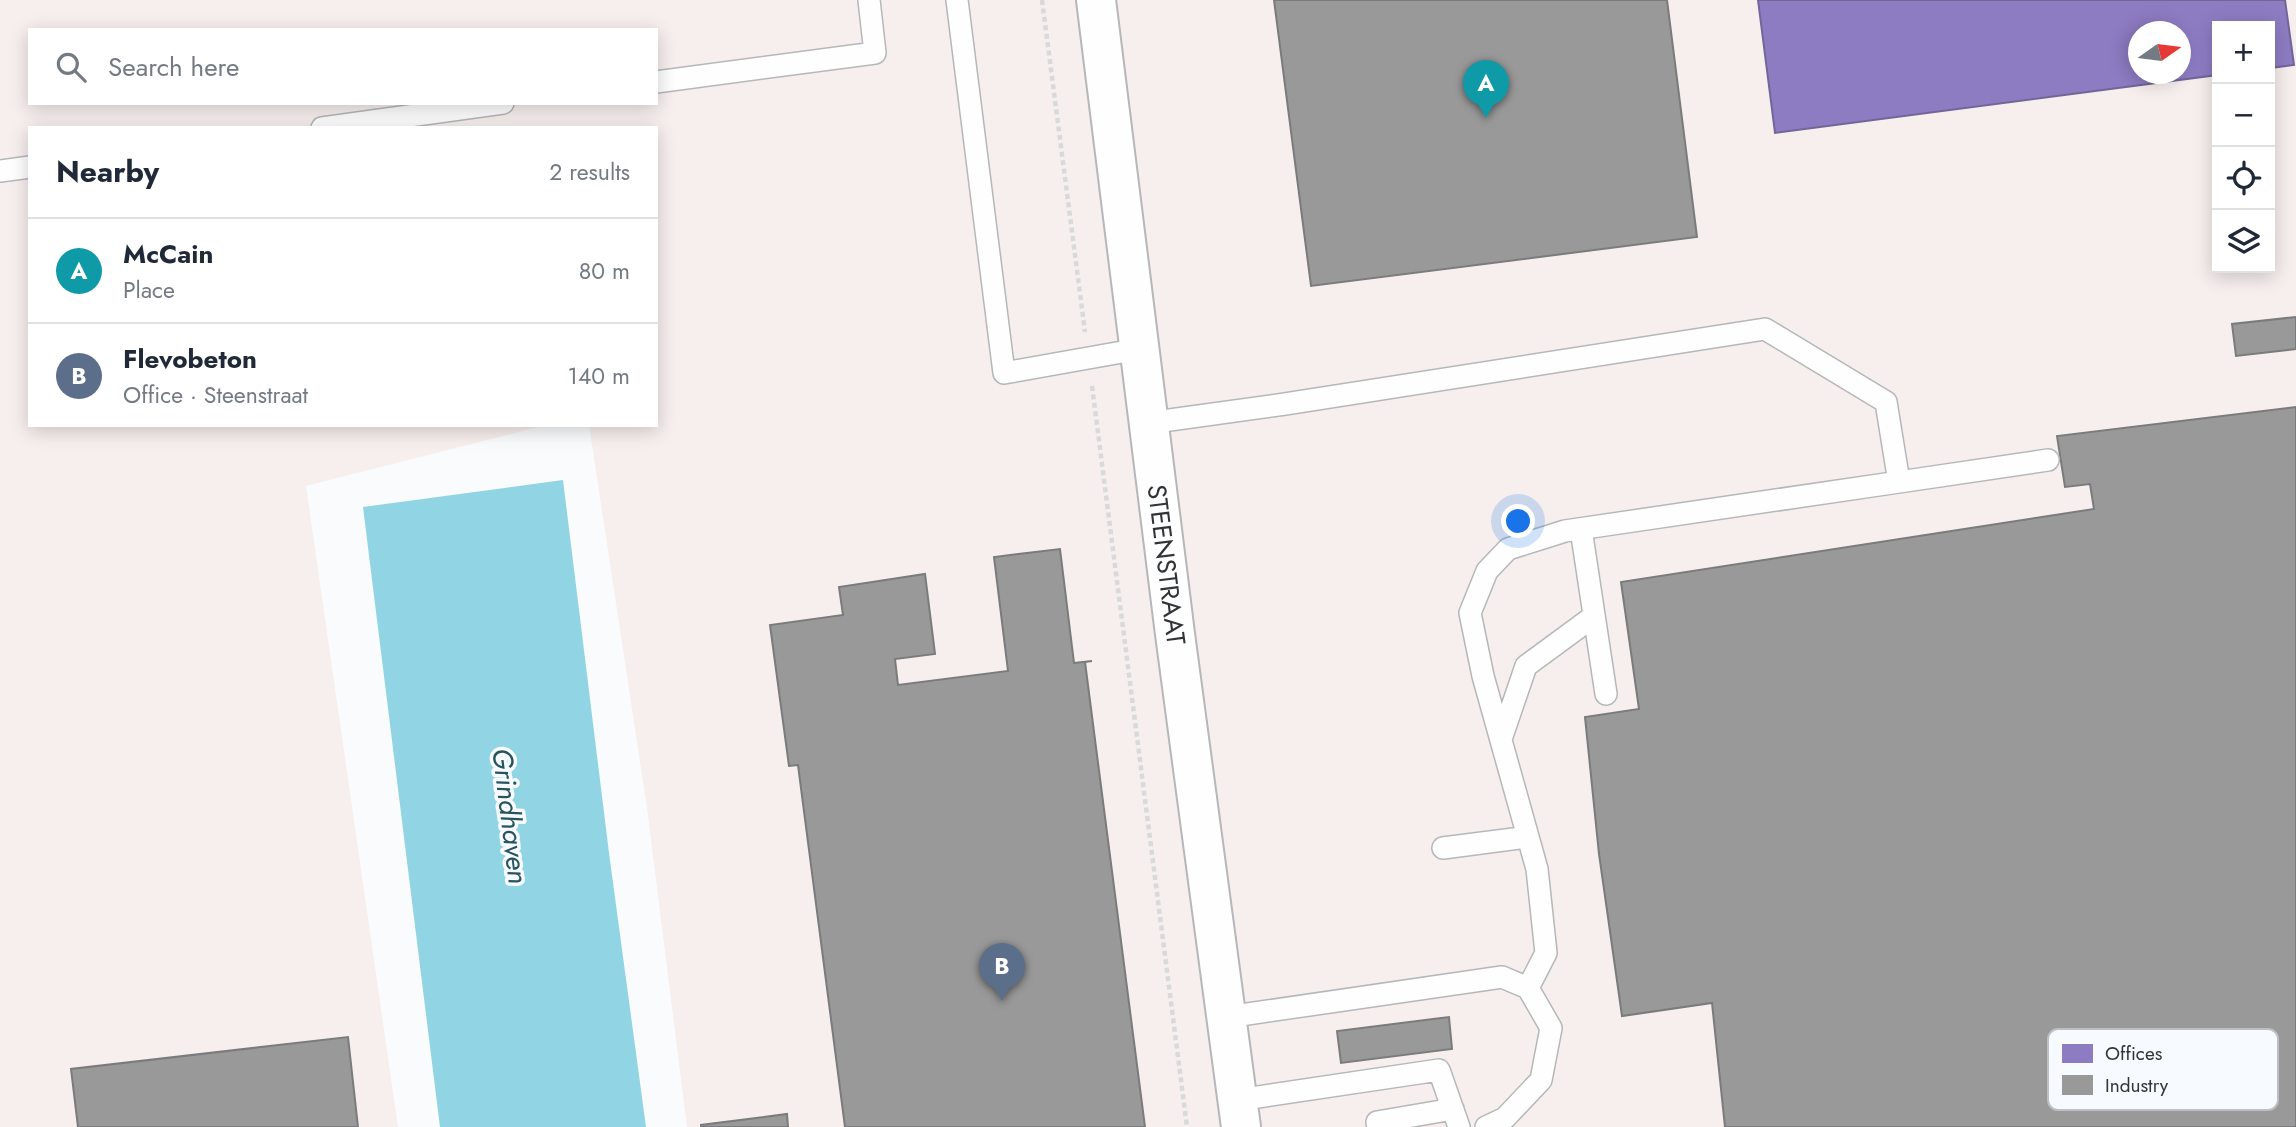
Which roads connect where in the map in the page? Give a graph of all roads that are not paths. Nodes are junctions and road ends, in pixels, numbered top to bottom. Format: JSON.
{"nodes":[{"id":1,"x":869,"y":0,"type":"edge"},
{"id":2,"x":957,"y":0,"type":"edge"},
{"id":3,"x":1096,"y":0,"type":"edge"},
{"id":4,"x":658,"y":82,"type":"edge"},
{"id":5,"x":489,"y":105,"type":"edge"},
{"id":6,"x":336,"y":126,"type":"edge"},
{"id":7,"x":28,"y":167,"type":"edge"},
{"id":8,"x":0,"y":172,"type":"edge"},
{"id":9,"x":1139,"y":349,"type":"junction"},
{"id":10,"x":1148,"y":424,"type":"junction"},
{"id":11,"x":2048,"y":460,"type":"dead end"},
{"id":12,"x":1899,"y":482,"type":"junction"},
{"id":13,"x":1581,"y":529,"type":"junction"},
{"id":14,"x":1594,"y":616,"type":"junction"},
{"id":15,"x":1606,"y":694,"type":"dead end"},
{"id":16,"x":1501,"y":739,"type":"junction"},
{"id":17,"x":1528,"y":837,"type":"junction"},
{"id":18,"x":1444,"y":848,"type":"dead end"},
{"id":19,"x":1528,"y":988,"type":"junction"},
{"id":20,"x":1227,"y":1017,"type":"junction"},
{"id":21,"x":1239,"y":1114,"type":"edge"},
{"id":22,"x":1456,"y":1118,"type":"edge"},
{"id":23,"x":1378,"y":1127,"type":"edge"},
{"id":24,"x":1486,"y":1127,"type":"edge"}],
"edges":[{"from":1,"to":4,"type":"lane"},
{"from":2,"to":9,"type":"lane"},
{"from":3,"to":9,"type":"street","name":"STEENSTRAAT"},
{"from":5,"to":6,"type":"lane"},
{"from":7,"to":8,"type":"lane"},
{"from":9,"to":10,"type":"street","name":"STEENSTRAAT"},
{"from":10,"to":12,"type":"lane"},
{"from":10,"to":20,"type":"street","name":"STEENSTRAAT"},
{"from":11,"to":12,"type":"lane"},
{"from":12,"to":13,"type":"lane"},
{"from":13,"to":14,"type":"lane"},
{"from":13,"to":16,"type":"lane"},
{"from":14,"to":15,"type":"lane"},
{"from":14,"to":16,"type":"lane"},
{"from":16,"to":17,"type":"lane"},
{"from":17,"to":18,"type":"lane"},
{"from":17,"to":19,"type":"lane"},
{"from":19,"to":20,"type":"lane"},
{"from":19,"to":24,"type":"lane"},
{"from":20,"to":21,"type":"street","name":"STEENSTRAAT"},
{"from":21,"to":22,"type":"lane"},
{"from":22,"to":23,"type":"lane"}]}
